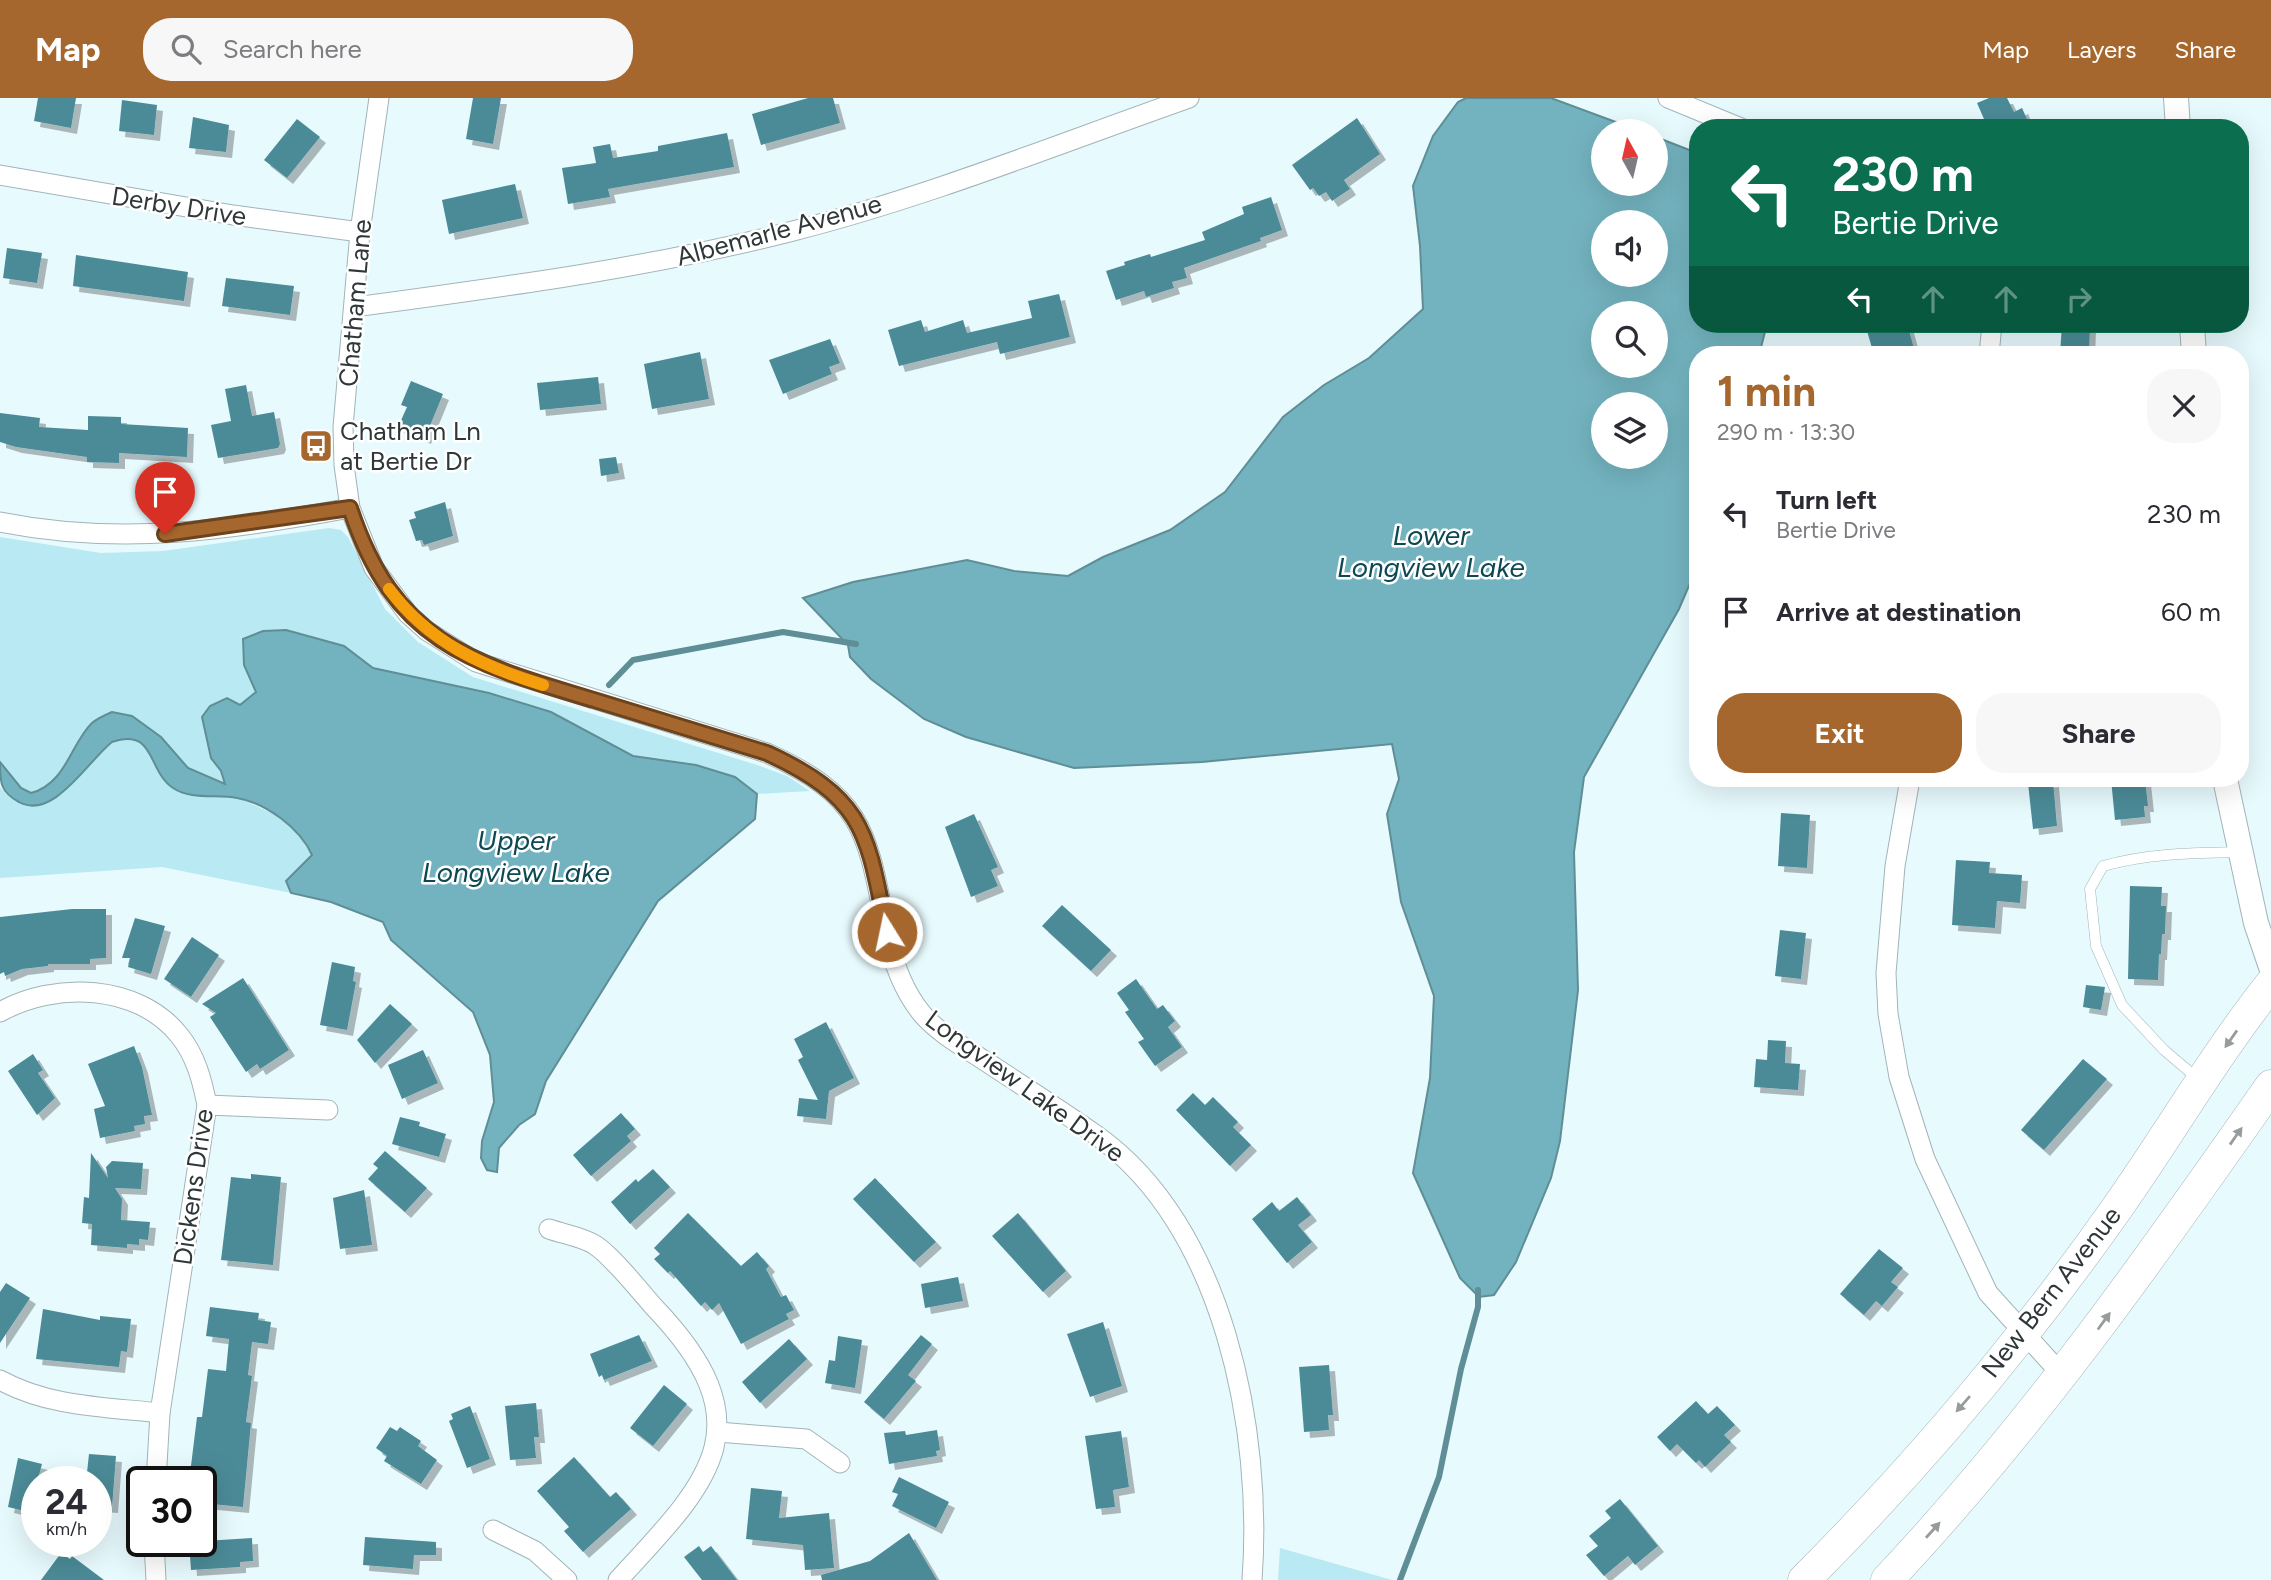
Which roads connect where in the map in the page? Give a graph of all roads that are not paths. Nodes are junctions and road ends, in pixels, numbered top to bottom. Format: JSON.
{"nodes":[{"id":1,"x":379,"y":98,"type":"edge"},
{"id":2,"x":1189,"y":98,"type":"edge"},
{"id":3,"x":1668,"y":98,"type":"edge"},
{"id":4,"x":2176,"y":98,"type":"edge"},
{"id":5,"x":1719,"y":119,"type":"edge"},
{"id":6,"x":2177,"y":119,"type":"edge"},
{"id":7,"x":0,"y":175,"type":"edge"},
{"id":8,"x":359,"y":232,"type":"junction"},
{"id":9,"x":355,"y":307,"type":"junction"},
{"id":10,"x":350,"y":508,"type":"junction"},
{"id":11,"x":0,"y":522,"type":"edge"},
{"id":12,"x":1909,"y":787,"type":"edge"},
{"id":13,"x":2227,"y":787,"type":"edge"},
{"id":14,"x":2241,"y":852,"type":"junction"},
{"id":15,"x":2271,"y":967,"type":"edge"},
{"id":16,"x":2271,"y":984,"type":"edge"},
{"id":17,"x":0,"y":1012,"type":"edge"},
{"id":18,"x":2202,"y":1082,"type":"junction"},
{"id":19,"x":2271,"y":1086,"type":"edge"},
{"id":20,"x":207,"y":1105,"type":"junction"},
{"id":21,"x":328,"y":1111,"type":"dead end"},
{"id":22,"x":549,"y":1229,"type":"dead end"},
{"id":23,"x":2023,"y":1333,"type":"junction"},
{"id":24,"x":2063,"y":1376,"type":"junction"},
{"id":25,"x":0,"y":1380,"type":"edge"},
{"id":26,"x":160,"y":1413,"type":"junction"},
{"id":27,"x":718,"y":1432,"type":"junction"},
{"id":28,"x":840,"y":1463,"type":"dead end"},
{"id":29,"x":157,"y":1466,"type":"edge"},
{"id":30,"x":493,"y":1530,"type":"dead end"},
{"id":31,"x":155,"y":1557,"type":"edge"},
{"id":32,"x":156,"y":1580,"type":"edge"},
{"id":33,"x":567,"y":1580,"type":"edge"},
{"id":34,"x":618,"y":1580,"type":"edge"},
{"id":35,"x":1252,"y":1580,"type":"edge"},
{"id":36,"x":1804,"y":1580,"type":"edge"},
{"id":37,"x":1887,"y":1580,"type":"edge"}],
"edges":[{"from":1,"to":8,"type":"street","name":"Chatham Lane"},
{"from":2,"to":9,"type":"street","name":"Albemarle Avenue"},
{"from":3,"to":5,"type":"street"},
{"from":4,"to":6,"type":"street"},
{"from":7,"to":8,"type":"street","name":"Derby Drive"},
{"from":8,"to":9,"type":"street","name":"Chatham Lane"},
{"from":9,"to":10,"type":"street","name":"Chatham Lane"},
{"from":10,"to":11,"type":"street"},
{"from":10,"to":35,"type":"street","name":"Longview Lake Drive"},
{"from":12,"to":23,"type":"street"},
{"from":13,"to":14,"type":"street"},
{"from":14,"to":15,"type":"street"},
{"from":14,"to":18,"type":"lane"},
{"from":16,"to":18,"type":"main road","name":"New Bern Avenue","one_way":true},
{"from":17,"to":20,"type":"street","name":"Dickens Drive"},
{"from":18,"to":23,"type":"main road","name":"New Bern Avenue"},
{"from":24,"to":19,"type":"main road","one_way":true},
{"from":20,"to":21,"type":"street"},
{"from":20,"to":26,"type":"street","name":"Dickens Drive"},
{"from":22,"to":27,"type":"street"},
{"from":23,"to":24,"type":"street"},
{"from":23,"to":36,"type":"main road","name":"New Bern Avenue","one_way":true},
{"from":37,"to":24,"type":"main road","one_way":true},
{"from":25,"to":26,"type":"street"},
{"from":26,"to":29,"type":"street","name":"Dickens Drive"},
{"from":27,"to":28,"type":"street"},
{"from":27,"to":34,"type":"street"},
{"from":30,"to":33,"type":"street"},
{"from":31,"to":32,"type":"street"}]}
